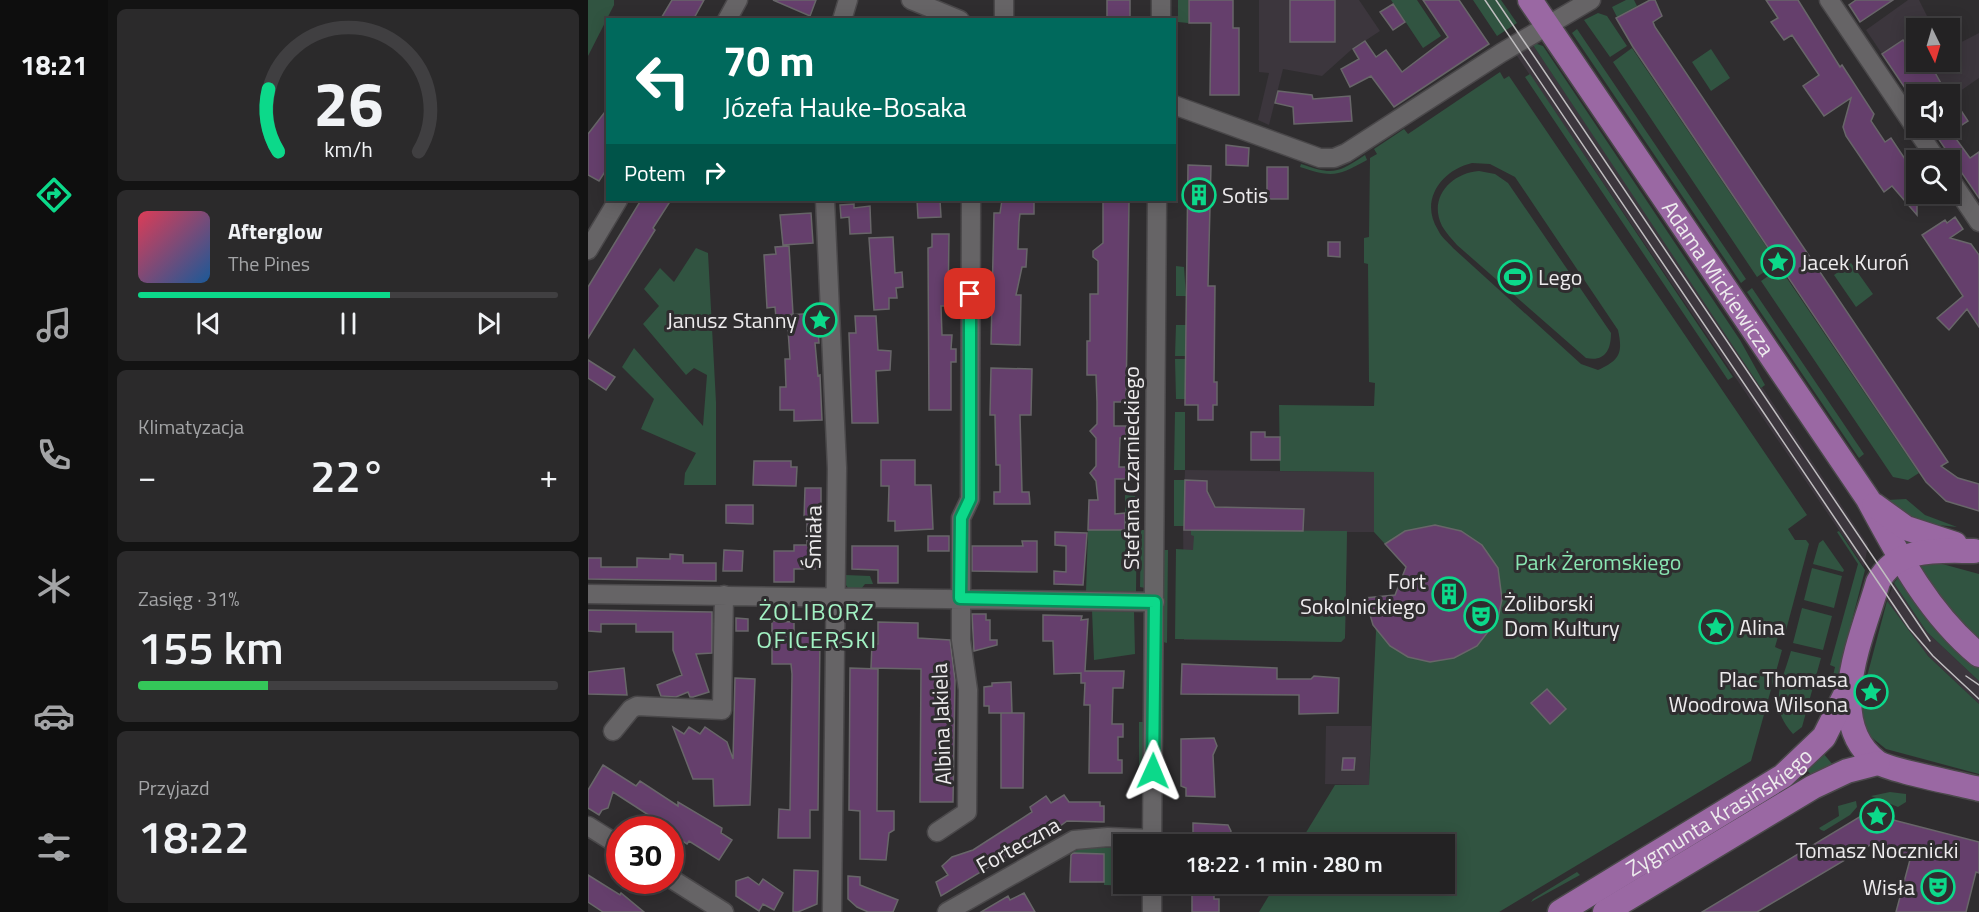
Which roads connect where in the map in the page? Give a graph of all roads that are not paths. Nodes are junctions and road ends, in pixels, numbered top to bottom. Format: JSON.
{"nodes":[{"id":1,"x":738,"y":0,"type":"edge"},
{"id":2,"x":848,"y":0,"type":"edge"},
{"id":3,"x":910,"y":0,"type":"edge"},
{"id":4,"x":1004,"y":0,"type":"edge"},
{"id":5,"x":1161,"y":0,"type":"edge"},
{"id":6,"x":1530,"y":0,"type":"edge"},
{"id":7,"x":1591,"y":0,"type":"edge"},
{"id":8,"x":1828,"y":0,"type":"edge"},
{"id":9,"x":728,"y":18,"type":"edge"},
{"id":10,"x":843,"y":18,"type":"edge"},
{"id":11,"x":955,"y":18,"type":"edge"},
{"id":12,"x":1004,"y":18,"type":"edge"},
{"id":13,"x":1161,"y":18,"type":"edge"},
{"id":14,"x":1547,"y":24,"type":"junction"},
{"id":15,"x":1176,"y":106,"type":"edge"},
{"id":16,"x":1930,"y":150,"type":"edge"},
{"id":17,"x":1960,"y":194,"type":"edge"},
{"id":18,"x":617,"y":201,"type":"edge"},
{"id":19,"x":825,"y":201,"type":"edge"},
{"id":20,"x":971,"y":201,"type":"edge"},
{"id":21,"x":1157,"y":201,"type":"edge"},
{"id":22,"x":1979,"y":222,"type":"edge"},
{"id":23,"x":588,"y":250,"type":"edge"},
{"id":24,"x":1868,"y":499,"type":"junction"},
{"id":25,"x":1977,"y":552,"type":"edge"},
{"id":26,"x":1900,"y":559,"type":"junction"},
{"id":27,"x":588,"y":594,"type":"edge"},
{"id":28,"x":724,"y":595,"type":"junction"},
{"id":29,"x":836,"y":596,"type":"junction"},
{"id":30,"x":960,"y":598,"type":"junction"},
{"id":31,"x":1155,"y":602,"type":"junction"},
{"id":32,"x":1979,"y":655,"type":"edge"},
{"id":33,"x":1849,"y":686,"type":"junction"},
{"id":34,"x":613,"y":731,"type":"dead end"},
{"id":35,"x":1878,"y":763,"type":"junction"},
{"id":36,"x":1790,"y":771,"type":"junction"},
{"id":37,"x":1979,"y":789,"type":"edge"},
{"id":38,"x":1804,"y":792,"type":"junction"},
{"id":39,"x":588,"y":826,"type":"edge"},
{"id":40,"x":937,"y":832,"type":"dead end"},
{"id":41,"x":1152,"y":834,"type":"edge"},
{"id":42,"x":606,"y":837,"type":"edge"},
{"id":43,"x":1113,"y":838,"type":"edge"},
{"id":44,"x":684,"y":887,"type":"edge"},
{"id":45,"x":1152,"y":894,"type":"edge"},
{"id":46,"x":724,"y":912,"type":"edge"},
{"id":47,"x":832,"y":912,"type":"edge"},
{"id":48,"x":946,"y":912,"type":"edge"},
{"id":49,"x":1152,"y":912,"type":"edge"},
{"id":50,"x":1560,"y":912,"type":"edge"},
{"id":51,"x":1605,"y":912,"type":"edge"}],
"edges":[{"from":1,"to":9,"type":"street"},
{"from":2,"to":10,"type":"street"},
{"from":3,"to":11,"type":"street"},
{"from":4,"to":12,"type":"street"},
{"from":5,"to":13,"type":"street"},
{"from":6,"to":14,"type":"main road","name":"Adama Mickiewicza"},
{"from":7,"to":14,"type":"street"},
{"from":8,"to":16,"type":"street"},
{"from":14,"to":15,"type":"street"},
{"from":14,"to":24,"type":"main road","name":"Adama Mickiewicza"},
{"from":17,"to":22,"type":"street"},
{"from":18,"to":23,"type":"street"},
{"from":19,"to":29,"type":"street","name":"Śmiała"},
{"from":20,"to":30,"type":"street"},
{"from":21,"to":31,"type":"street","name":"Stefana Czarnieckiego"},
{"from":24,"to":25,"type":"main road"},
{"from":24,"to":26,"type":"main road","name":"Adama Mickiewicza"},
{"from":25,"to":26,"type":"main road"},
{"from":26,"to":32,"type":"main road","name":"Adama Mickiewicza"},
{"from":26,"to":33,"type":"main road"},
{"from":27,"to":28,"type":"street"},
{"from":28,"to":29,"type":"street"},
{"from":28,"to":34,"type":"street"},
{"from":29,"to":30,"type":"street"},
{"from":29,"to":47,"type":"street","name":"Śmiała"},
{"from":30,"to":31,"type":"street"},
{"from":30,"to":40,"type":"street","name":"Albina Jakiela"},
{"from":31,"to":41,"type":"street","name":"Stefana Czarnieckiego"},
{"from":33,"to":35,"type":"main road"},
{"from":33,"to":36,"type":"main road","name":"Zygmunta Krasińskiego"},
{"from":35,"to":37,"type":"main road"},
{"from":35,"to":38,"type":"main road","name":"Zygmunta Krasińskiego"},
{"from":36,"to":38,"type":"main road"},
{"from":36,"to":50,"type":"main road","name":"Zygmunta Krasińskiego"},
{"from":38,"to":51,"type":"main road","name":"Zygmunta Krasińskiego"},
{"from":39,"to":42,"type":"street"},
{"from":43,"to":48,"type":"street","name":"Forteczna"},
{"from":44,"to":46,"type":"street"},
{"from":45,"to":49,"type":"street"}]}
